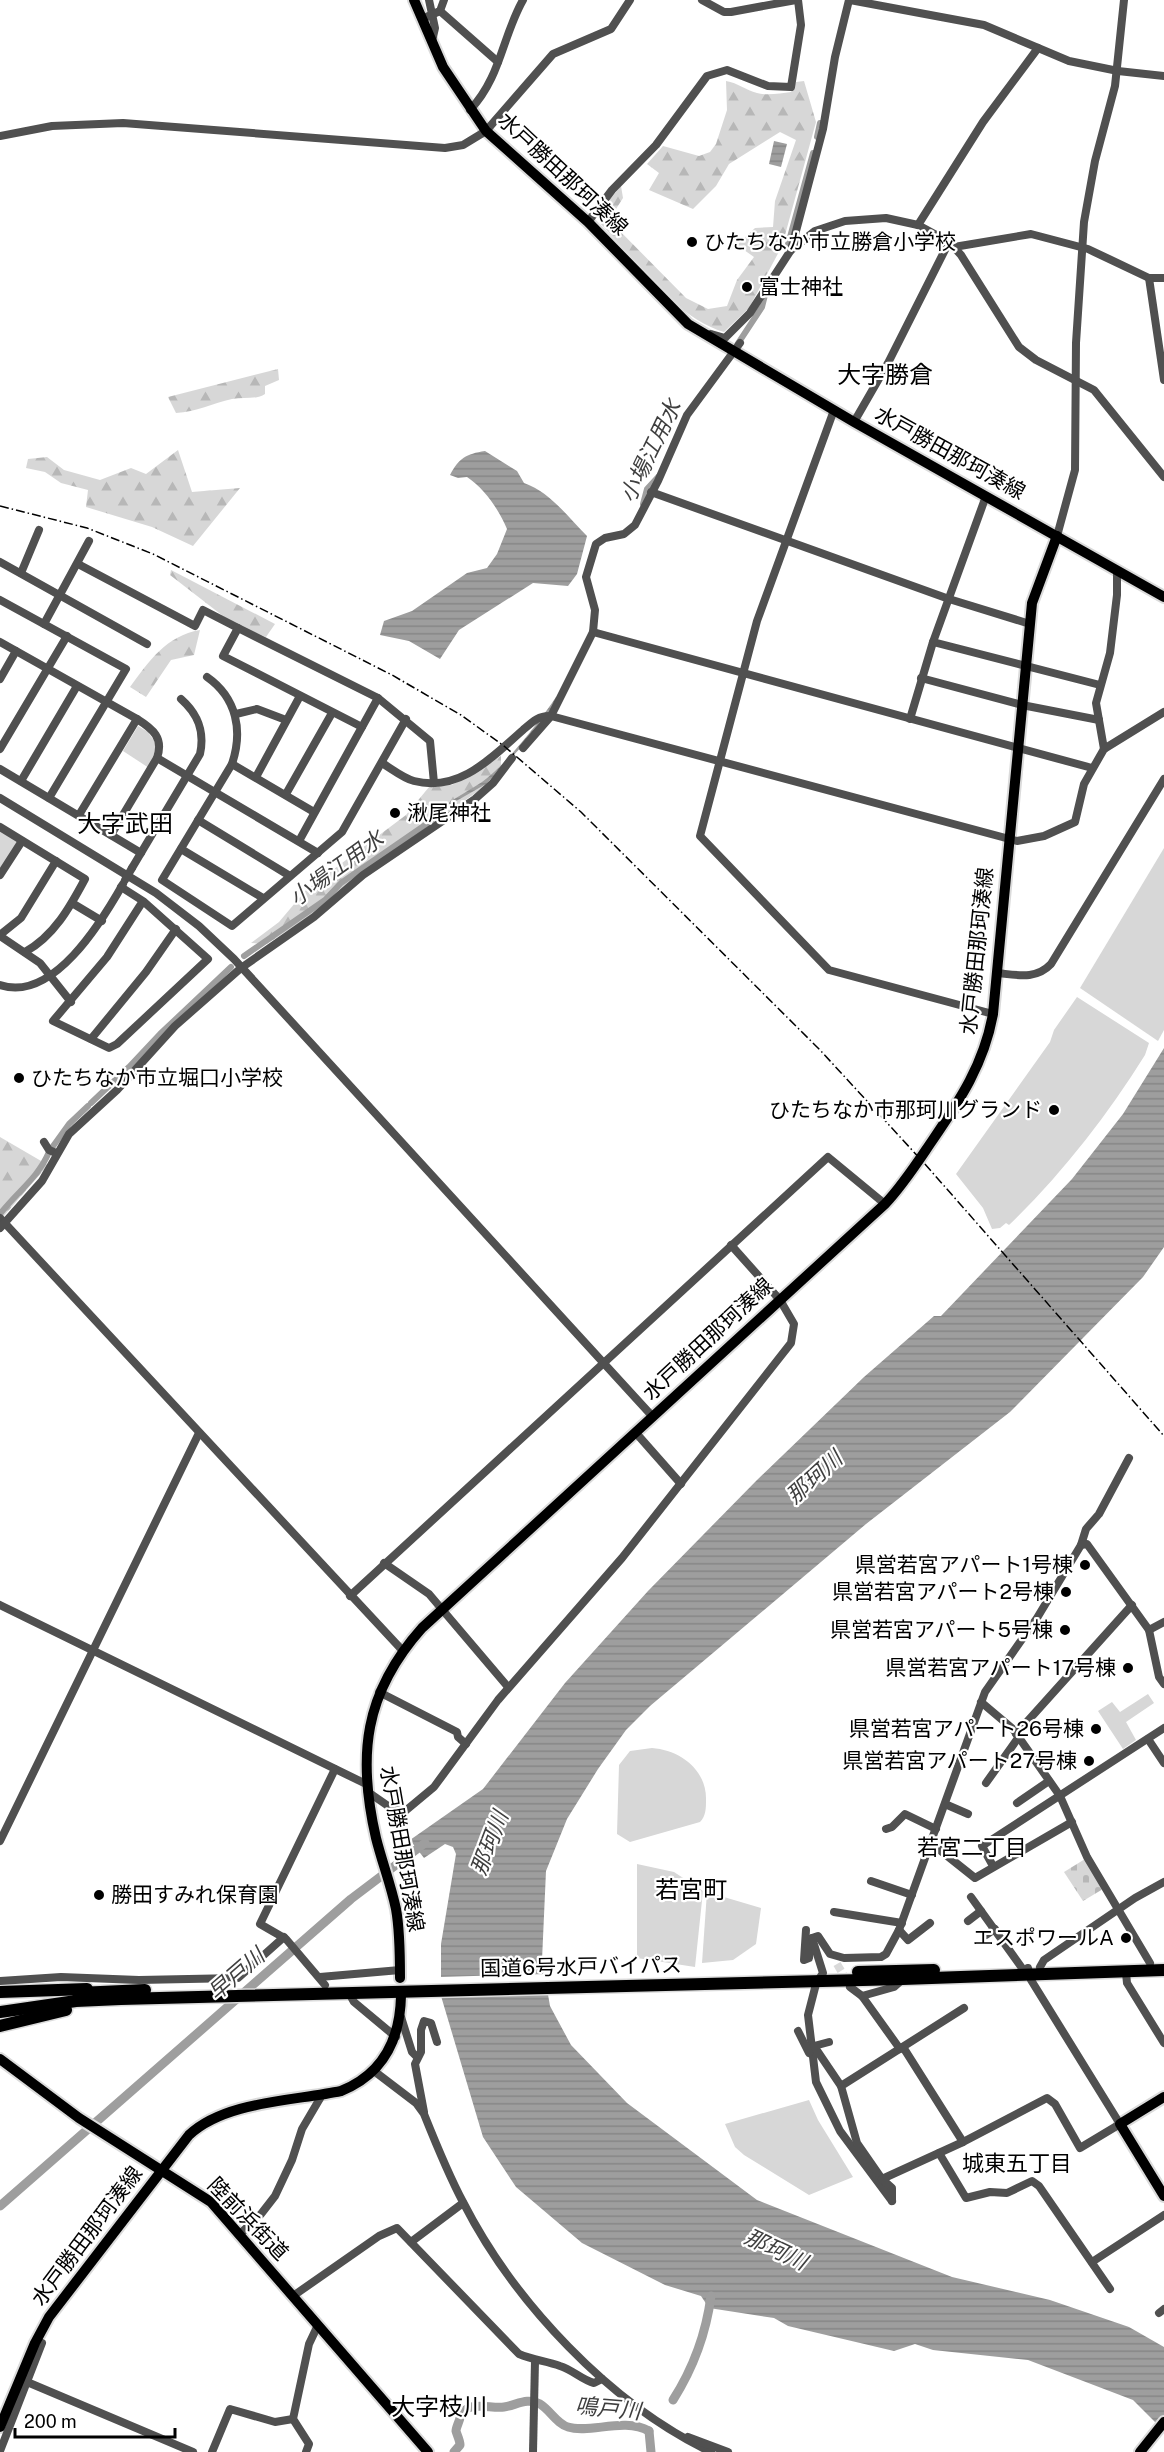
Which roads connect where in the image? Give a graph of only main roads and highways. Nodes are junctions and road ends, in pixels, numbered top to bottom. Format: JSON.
{"nodes":[{"id":1,"x":414,"y":0,"type":"edge"},
{"id":2,"x":1057,"y":536,"type":"junction"},
{"id":3,"x":1164,"y":597,"type":"edge"},
{"id":4,"x":1164,"y":1961,"type":"edge"},
{"id":5,"x":1030,"y":1970,"type":"junction"},
{"id":6,"x":1164,"y":1970,"type":"edge"},
{"id":7,"x":400,"y":1974,"type":"road end"},
{"id":8,"x":821,"y":1977,"type":"junction"},
{"id":9,"x":415,"y":1987,"type":"junction"},
{"id":10,"x":272,"y":1991,"type":"junction"},
{"id":11,"x":0,"y":1992,"type":"edge"},
{"id":12,"x":124,"y":1995,"type":"junction"},
{"id":13,"x":401,"y":1996,"type":"dead end"},
{"id":14,"x":0,"y":2004,"type":"edge"},
{"id":15,"x":0,"y":2012,"type":"edge"},
{"id":16,"x":0,"y":2026,"type":"edge"},
{"id":17,"x":0,"y":2059,"type":"edge"},
{"id":18,"x":1164,"y":2097,"type":"edge"},
{"id":19,"x":163,"y":2170,"type":"junction"},
{"id":20,"x":1164,"y":2196,"type":"edge"},
{"id":21,"x":1164,"y":2422,"type":"edge"},
{"id":22,"x":0,"y":2427,"type":"edge"},
{"id":23,"x":428,"y":2452,"type":"edge"},
{"id":24,"x":1140,"y":2452,"type":"edge"}],
"edges":[{"from":1,"to":2,"type":"main road","name":"水戸勝田那珂湊線"},
{"from":2,"to":3,"type":"main road"},
{"from":2,"to":7,"type":"main road","name":"水戸勝田那珂湊線"},
{"from":4,"to":5,"type":"highway","name":"国道6号水戸バイパス"},
{"from":5,"to":6,"type":"highway","name":"国道6号水戸バイパス"},
{"from":5,"to":8,"type":"highway","name":"国道6号水戸バイパス"},
{"from":5,"to":8,"type":"highway","name":"国道6号水戸バイパス"},
{"from":8,"to":9,"type":"highway","name":"国道6号水戸バイパス"},
{"from":9,"to":10,"type":"highway","name":"国道6号水戸バイパス"},
{"from":9,"to":10,"type":"highway","name":"国道6号水戸バイパス"},
{"from":10,"to":12,"type":"highway","name":"国道6号水戸バイパス"},
{"from":11,"to":12,"type":"highway"},
{"from":12,"to":14,"type":"highway","name":"国道6号水戸バイパス"},
{"from":12,"to":15,"type":"highway","name":"国道6号水戸バイパス"},
{"from":12,"to":16,"type":"highway"},
{"from":13,"to":19,"type":"main road","name":"水戸勝田那珂湊線"},
{"from":17,"to":19,"type":"main road","name":"陸前浜街道"},
{"from":18,"to":20,"type":"main road"},
{"from":19,"to":22,"type":"main road","name":"水戸勝田那珂湊線"},
{"from":19,"to":23,"type":"main road","name":"陸前浜街道"},
{"from":21,"to":24,"type":"main road"}]}
